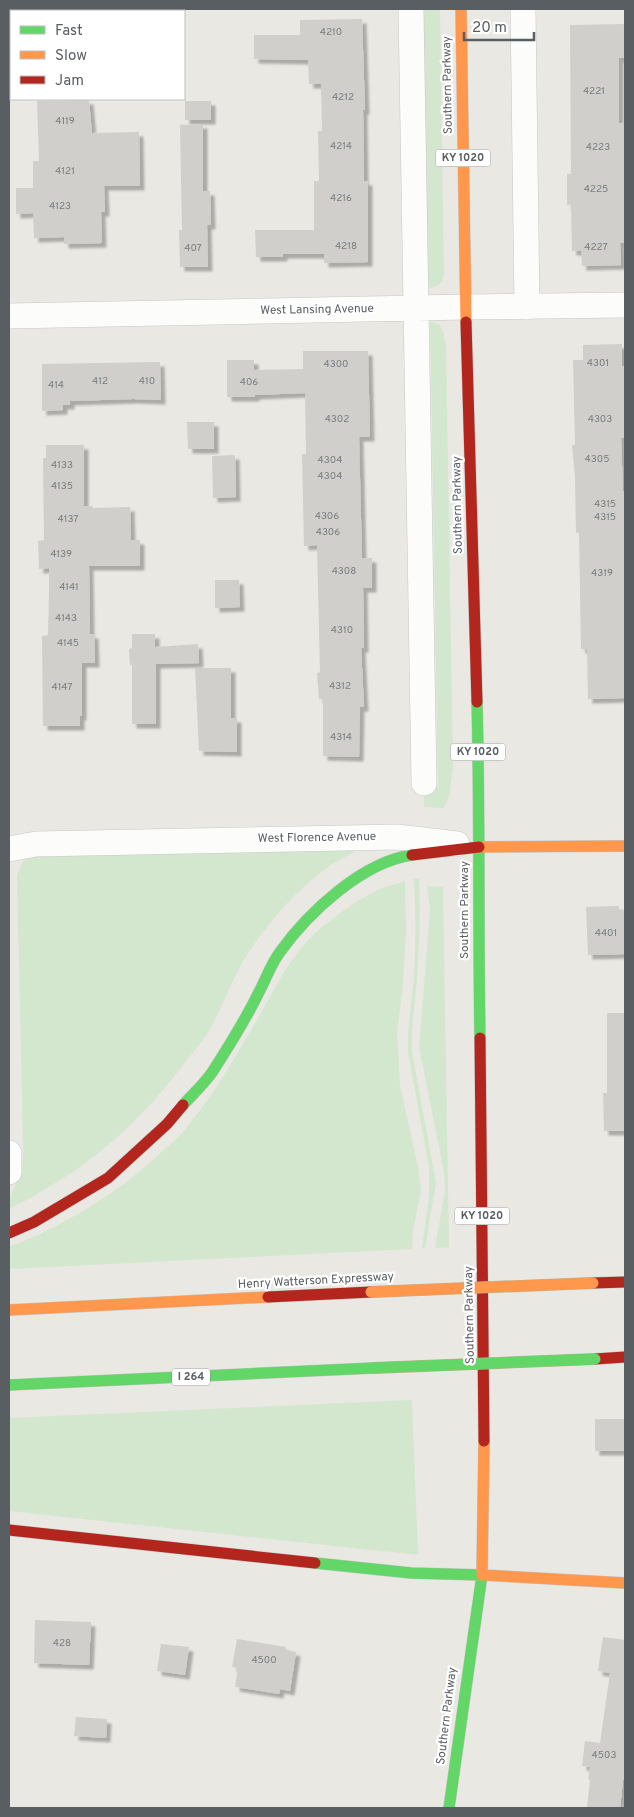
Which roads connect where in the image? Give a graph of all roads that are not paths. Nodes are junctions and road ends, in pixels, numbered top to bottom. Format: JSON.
{"nodes":[{"id":1,"x":411,"y":9,"type":"edge"},
{"id":2,"x":461,"y":9,"type":"edge"},
{"id":3,"x":522,"y":9,"type":"edge"},
{"id":4,"x":625,"y":305,"type":"edge"},
{"id":5,"x":466,"y":306,"type":"junction"},
{"id":6,"x":527,"y":306,"type":"junction"},
{"id":7,"x":416,"y":308,"type":"junction"},
{"id":8,"x":9,"y":316,"type":"edge"},
{"id":9,"x":424,"y":783,"type":"dead end"},
{"id":10,"x":625,"y":846,"type":"edge"},
{"id":11,"x":479,"y":847,"type":"junction"},
{"id":12,"x":9,"y":848,"type":"edge"},
{"id":13,"x":9,"y":1153,"type":"edge"},
{"id":14,"x":9,"y":1172,"type":"edge"},
{"id":15,"x":9,"y":1233,"type":"edge"},
{"id":16,"x":625,"y":1282,"type":"edge"},
{"id":17,"x":9,"y":1310,"type":"edge"},
{"id":18,"x":625,"y":1357,"type":"edge"},
{"id":19,"x":9,"y":1385,"type":"edge"},
{"id":20,"x":9,"y":1530,"type":"edge"},
{"id":21,"x":482,"y":1575,"type":"junction"},
{"id":22,"x":625,"y":1583,"type":"edge"},
{"id":23,"x":448,"y":1808,"type":"edge"}],
"edges":[{"from":1,"to":7,"type":"street"},
{"from":2,"to":5,"type":"main road","name":"Southern Parkway","number":"KY 1020"},
{"from":3,"to":6,"type":"street"},
{"from":4,"to":6,"type":"street","name":"West Lansing Avenue"},
{"from":5,"to":6,"type":"street","name":"West Lansing Avenue"},
{"from":5,"to":7,"type":"street","name":"West Lansing Avenue"},
{"from":5,"to":11,"type":"main road","name":"Southern Parkway","number":"KY 1020"},
{"from":7,"to":8,"type":"street","name":"West Lansing Avenue"},
{"from":7,"to":9,"type":"street"},
{"from":10,"to":11,"type":"main road","name":"West Florence Avenue"},
{"from":11,"to":12,"type":"street","name":"West Florence Avenue"},
{"from":11,"to":15,"type":"main road"},
{"from":11,"to":21,"type":"main road","name":"Southern Parkway","number":"KY 1020"},
{"from":13,"to":14,"type":"street"},
{"from":16,"to":17,"type":"main road","name":"Henry Watterson Expressway","bridge":true},
{"from":18,"to":19,"type":"main road","number":"I 264","bridge":true},
{"from":20,"to":21,"type":"main road"},
{"from":21,"to":22,"type":"main road"},
{"from":21,"to":23,"type":"main road","name":"Southern Parkway","number":"KY 1020"}]}
